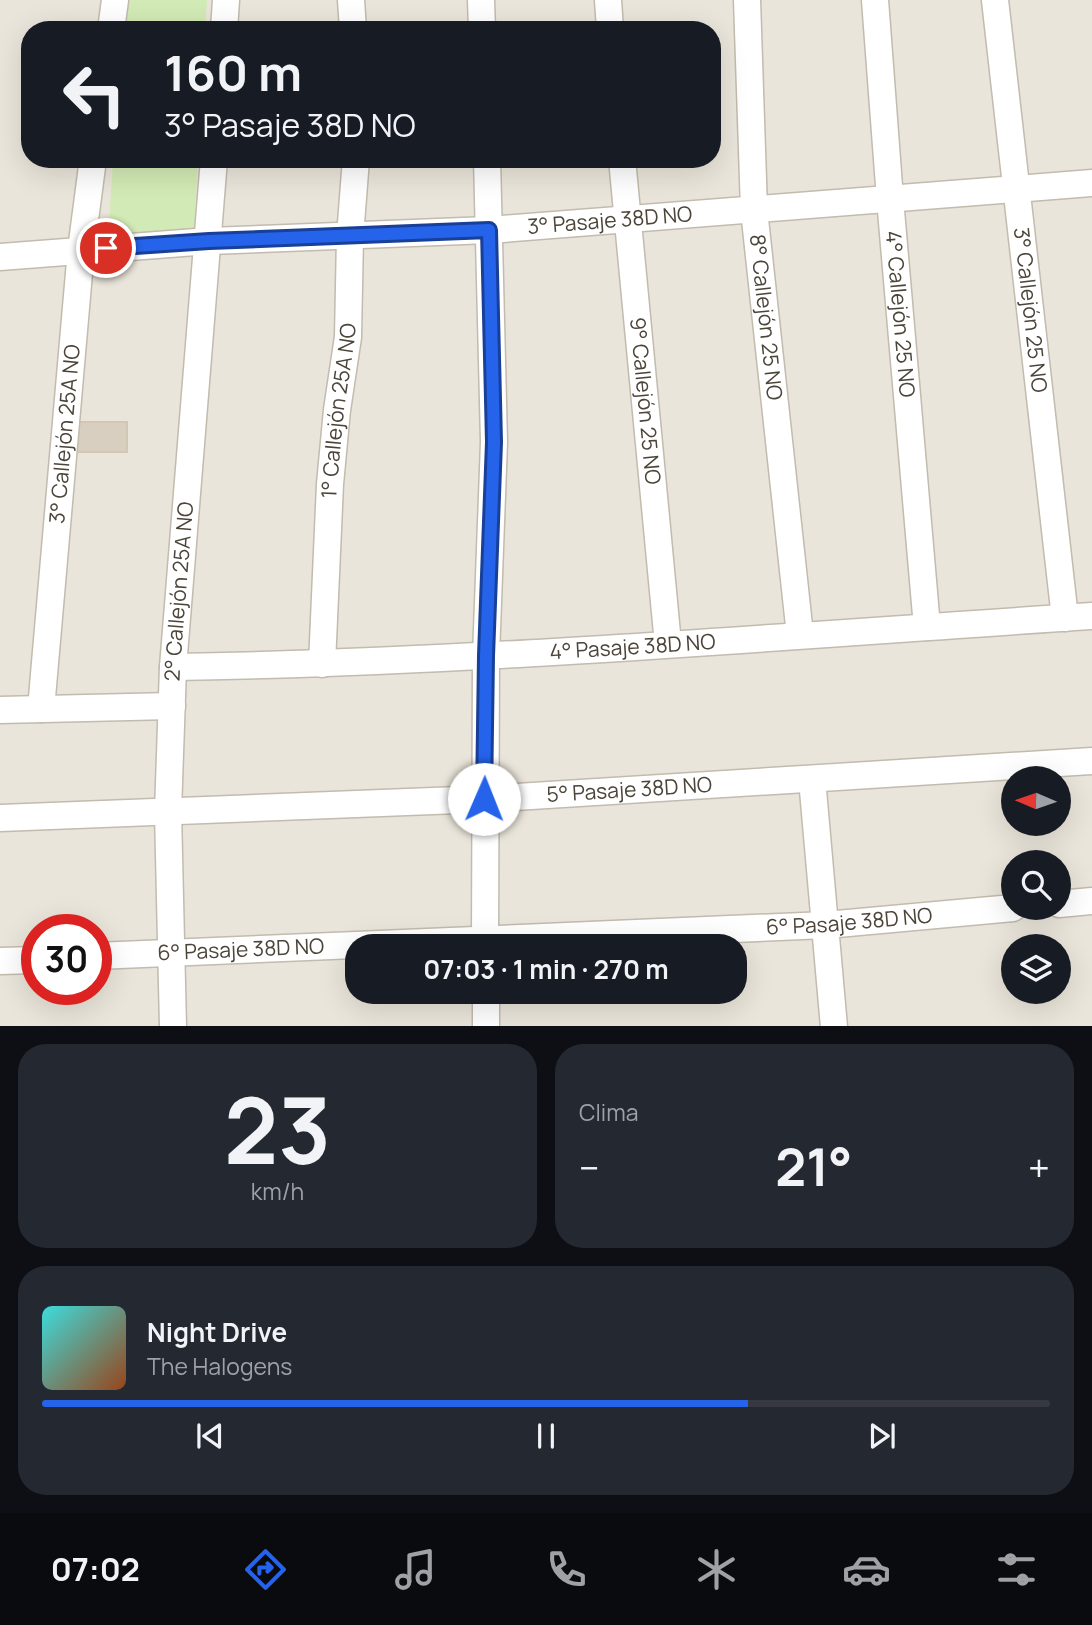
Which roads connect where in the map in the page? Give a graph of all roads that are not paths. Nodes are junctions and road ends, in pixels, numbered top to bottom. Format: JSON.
{"nodes":[{"id":1,"x":116,"y":0,"type":"edge"},
{"id":2,"x":226,"y":0,"type":"edge"},
{"id":3,"x":351,"y":0,"type":"edge"},
{"id":4,"x":481,"y":0,"type":"edge"},
{"id":5,"x":608,"y":0,"type":"edge"},
{"id":6,"x":747,"y":0,"type":"edge"},
{"id":7,"x":875,"y":0,"type":"edge"},
{"id":8,"x":995,"y":0,"type":"edge"},
{"id":9,"x":112,"y":21,"type":"edge"},
{"id":10,"x":224,"y":21,"type":"edge"},
{"id":11,"x":352,"y":21,"type":"edge"},
{"id":12,"x":482,"y":21,"type":"edge"},
{"id":13,"x":609,"y":21,"type":"edge"},
{"id":14,"x":92,"y":168,"type":"edge"},
{"id":15,"x":213,"y":168,"type":"edge"},
{"id":16,"x":355,"y":168,"type":"edge"},
{"id":17,"x":487,"y":168,"type":"edge"},
{"id":18,"x":623,"y":168,"type":"edge"},
{"id":19,"x":1092,"y":183,"type":"edge"},
{"id":20,"x":1017,"y":189,"type":"junction"},
{"id":21,"x":890,"y":199,"type":"junction"},
{"id":22,"x":754,"y":210,"type":"junction"},
{"id":23,"x":627,"y":220,"type":"junction"},
{"id":24,"x":489,"y":230,"type":"junction"},
{"id":25,"x":350,"y":236,"type":"junction"},
{"id":26,"x":209,"y":241,"type":"junction"},
{"id":27,"x":81,"y":250,"type":"junction"},
{"id":28,"x":0,"y":257,"type":"edge"},
{"id":29,"x":1092,"y":616,"type":"edge"},
{"id":30,"x":1065,"y":618,"type":"junction"},
{"id":31,"x":927,"y":627,"type":"junction"},
{"id":32,"x":800,"y":635,"type":"junction"},
{"id":33,"x":668,"y":644,"type":"junction"},
{"id":34,"x":486,"y":656,"type":"junction"},
{"id":35,"x":322,"y":664,"type":"junction"},
{"id":36,"x":173,"y":667,"type":"junction"},
{"id":37,"x":172,"y":706,"type":"junction"},
{"id":38,"x":41,"y":709,"type":"junction"},
{"id":39,"x":0,"y":710,"type":"edge"},
{"id":40,"x":1092,"y":761,"type":"edge"},
{"id":41,"x":811,"y":779,"type":"junction"},
{"id":42,"x":484,"y":799,"type":"junction"},
{"id":43,"x":168,"y":812,"type":"junction"},
{"id":44,"x":0,"y":818,"type":"edge"},
{"id":45,"x":1092,"y":901,"type":"edge"},
{"id":46,"x":1071,"y":903,"type":"edge"},
{"id":47,"x":1001,"y":909,"type":"edge"},
{"id":48,"x":826,"y":925,"type":"junction"},
{"id":49,"x":485,"y":934,"type":"edge"},
{"id":50,"x":656,"y":934,"type":"edge"},
{"id":51,"x":345,"y":947,"type":"edge"},
{"id":52,"x":171,"y":953,"type":"junction"},
{"id":53,"x":112,"y":955,"type":"edge"},
{"id":54,"x":21,"y":960,"type":"edge"},
{"id":55,"x":0,"y":961,"type":"edge"},
{"id":56,"x":486,"y":1004,"type":"edge"},
{"id":57,"x":173,"y":1026,"type":"edge"},
{"id":58,"x":486,"y":1026,"type":"edge"},
{"id":59,"x":834,"y":1026,"type":"edge"}],
"edges":[{"from":1,"to":9,"type":"street"},
{"from":2,"to":10,"type":"street"},
{"from":3,"to":11,"type":"street"},
{"from":4,"to":12,"type":"street"},
{"from":5,"to":13,"type":"street"},
{"from":6,"to":22,"type":"street","name":"8° Callejón 25 NO"},
{"from":7,"to":21,"type":"street","name":"4° Callejón 25 NO"},
{"from":8,"to":20,"type":"street","name":"3° Callejón 25 NO"},
{"from":14,"to":27,"type":"street","name":"3° Callejón 25A NO"},
{"from":15,"to":26,"type":"street","name":"2° Callejón 25A NO"},
{"from":16,"to":25,"type":"street","name":"1° Callejón 25A NO"},
{"from":17,"to":24,"type":"street"},
{"from":18,"to":23,"type":"street","name":"9° Callejón 25 NO"},
{"from":19,"to":20,"type":"street","name":"3° Pasaje 38D NO"},
{"from":20,"to":21,"type":"street","name":"3° Pasaje 38D NO"},
{"from":20,"to":30,"type":"street","name":"3° Callejón 25 NO"},
{"from":21,"to":22,"type":"street","name":"3° Pasaje 38D NO"},
{"from":21,"to":31,"type":"street","name":"4° Callejón 25 NO"},
{"from":22,"to":23,"type":"street","name":"3° Pasaje 38D NO"},
{"from":22,"to":32,"type":"street","name":"8° Callejón 25 NO"},
{"from":23,"to":24,"type":"street","name":"3° Pasaje 38D NO"},
{"from":23,"to":33,"type":"street","name":"9° Callejón 25 NO"},
{"from":24,"to":25,"type":"street","name":"3° Pasaje 38D NO"},
{"from":24,"to":34,"type":"street"},
{"from":25,"to":26,"type":"street","name":"3° Pasaje 38D NO"},
{"from":25,"to":35,"type":"street","name":"1° Callejón 25A NO"},
{"from":26,"to":27,"type":"street","name":"3° Pasaje 38D NO"},
{"from":26,"to":36,"type":"street","name":"2° Callejón 25A NO"},
{"from":27,"to":28,"type":"street","name":"3° Pasaje 38D NO"},
{"from":27,"to":38,"type":"street","name":"3° Callejón 25A NO"},
{"from":29,"to":30,"type":"street","name":"4° Pasaje 38D NO"},
{"from":30,"to":31,"type":"street","name":"4° Pasaje 38D NO"},
{"from":31,"to":32,"type":"street","name":"4° Pasaje 38D NO"},
{"from":32,"to":33,"type":"street","name":"4° Pasaje 38D NO"},
{"from":33,"to":34,"type":"street","name":"4° Pasaje 38D NO"},
{"from":34,"to":35,"type":"street","name":"4° Pasaje 38D NO"},
{"from":34,"to":42,"type":"street"},
{"from":35,"to":36,"type":"street","name":"4° Pasaje 38D NO"},
{"from":36,"to":37,"type":"street","name":"2° Callejón 25A NO"},
{"from":37,"to":38,"type":"street"},
{"from":37,"to":43,"type":"street","name":"2° Callejón 25A NO"},
{"from":38,"to":39,"type":"street"},
{"from":40,"to":41,"type":"street","name":"5° Pasaje 38D NO"},
{"from":41,"to":42,"type":"street","name":"5° Pasaje 38D NO"},
{"from":41,"to":48,"type":"street"},
{"from":42,"to":43,"type":"street","name":"5° Pasaje 38D NO"},
{"from":42,"to":49,"type":"street"},
{"from":43,"to":44,"type":"street","name":"5° Pasaje 38D NO"},
{"from":43,"to":52,"type":"street","name":"2° Callejón 25A NO"},
{"from":45,"to":46,"type":"street"},
{"from":47,"to":48,"type":"street","name":"6° Pasaje 38D NO"},
{"from":48,"to":50,"type":"street","name":"6° Pasaje 38D NO"},
{"from":48,"to":59,"type":"street"},
{"from":51,"to":52,"type":"street","name":"6° Pasaje 38D NO"},
{"from":52,"to":53,"type":"street","name":"6° Pasaje 38D NO"},
{"from":52,"to":57,"type":"street","name":"2° Callejón 25A NO"},
{"from":54,"to":55,"type":"street"},
{"from":56,"to":58,"type":"street"}]}
